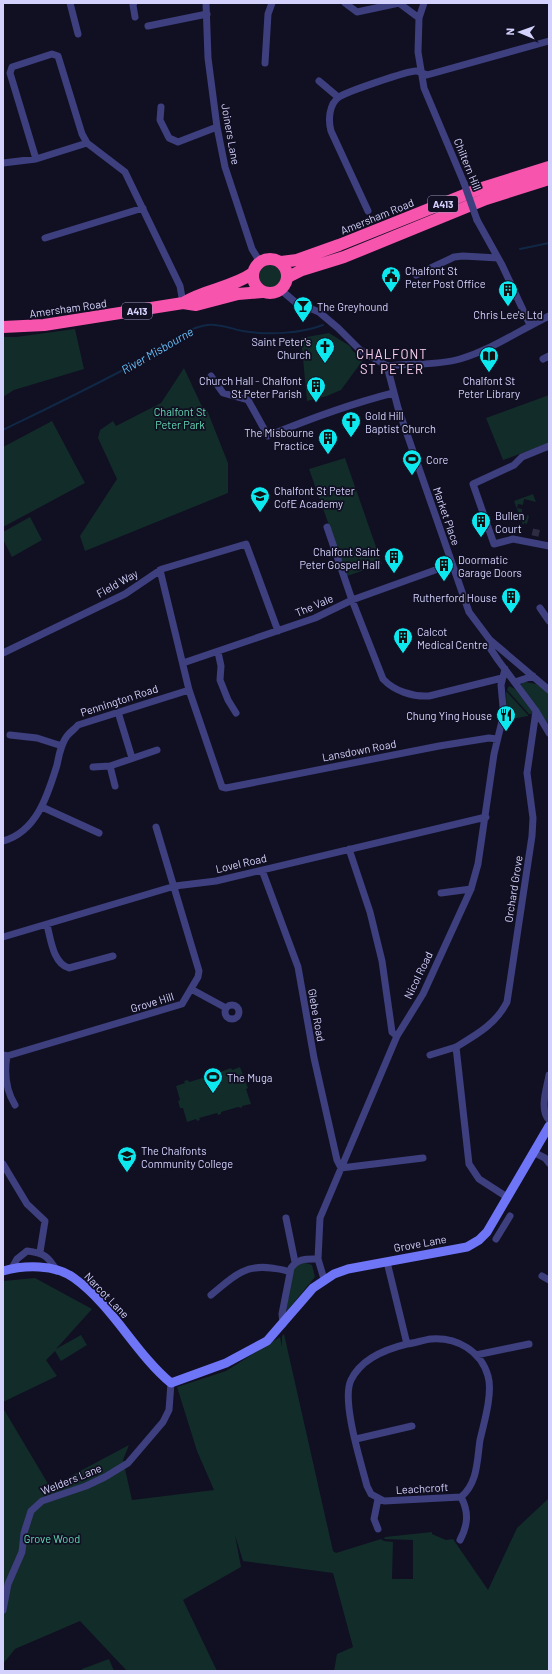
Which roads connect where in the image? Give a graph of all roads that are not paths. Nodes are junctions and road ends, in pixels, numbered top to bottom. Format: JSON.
{"nodes":[{"id":1,"x":70,"y":3,"type":"edge"},
{"id":2,"x":134,"y":3,"type":"edge"},
{"id":3,"x":206,"y":3,"type":"edge"},
{"id":4,"x":272,"y":3,"type":"edge"},
{"id":5,"x":345,"y":3,"type":"edge"},
{"id":6,"x":424,"y":3,"type":"edge"},
{"id":7,"x":207,"y":14,"type":"junction"},
{"id":8,"x":135,"y":17,"type":"dead end"},
{"id":9,"x":419,"y":18,"type":"junction"},
{"id":10,"x":148,"y":26,"type":"dead end"},
{"id":11,"x":78,"y":34,"type":"dead end"},
{"id":12,"x":549,"y":41,"type":"edge"},
{"id":13,"x":264,"y":63,"type":"dead end"},
{"id":14,"x":421,"y":73,"type":"junction"},
{"id":15,"x":319,"y":81,"type":"dead end"},
{"id":16,"x":338,"y":97,"type":"junction"},
{"id":17,"x":161,"y":107,"type":"dead end"},
{"id":18,"x":217,"y":127,"type":"junction"},
{"id":19,"x":87,"y":143,"type":"junction"},
{"id":20,"x":36,"y":159,"type":"junction"},
{"id":21,"x":3,"y":163,"type":"edge"},
{"id":22,"x":549,"y":168,"type":"edge"},
{"id":23,"x":549,"y":179,"type":"edge"},
{"id":24,"x":143,"y":208,"type":"junction"},
{"id":25,"x":368,"y":211,"type":"dead end"},
{"id":26,"x":46,"y":238,"type":"dead end"},
{"id":27,"x":498,"y":258,"type":"junction"},
{"id":28,"x":260,"y":262,"type":"junction"},
{"id":29,"x":281,"y":262,"type":"junction"},
{"id":30,"x":253,"y":273,"type":"junction"},
{"id":31,"x":416,"y":275,"type":"dead end"},
{"id":32,"x":288,"y":277,"type":"junction"},
{"id":33,"x":281,"y":290,"type":"junction"},
{"id":34,"x":262,"y":292,"type":"junction"},
{"id":35,"x":183,"y":303,"type":"junction"},
{"id":36,"x":549,"y":316,"type":"edge"},
{"id":37,"x":530,"y":325,"type":"junction"},
{"id":38,"x":3,"y":327,"type":"edge"},
{"id":39,"x":387,"y":366,"type":"junction"},
{"id":40,"x":211,"y":376,"type":"dead end"},
{"id":41,"x":393,"y":393,"type":"junction"},
{"id":42,"x":549,"y":446,"type":"edge"},
{"id":43,"x":327,"y":527,"type":"dead end"},
{"id":44,"x":549,"y":546,"type":"edge"},
{"id":45,"x":452,"y":564,"type":"junction"},
{"id":46,"x":160,"y":570,"type":"junction"},
{"id":47,"x":352,"y":600,"type":"junction"},
{"id":48,"x":540,"y":608,"type":"dead end"},
{"id":49,"x":549,"y":621,"type":"edge"},
{"id":50,"x":278,"y":631,"type":"junction"},
{"id":51,"x":490,"y":640,"type":"junction"},
{"id":52,"x":218,"y":652,"type":"junction"},
{"id":53,"x":3,"y":653,"type":"edge"},
{"id":54,"x":183,"y":663,"type":"junction"},
{"id":55,"x":505,"y":669,"type":"junction"},
{"id":56,"x":533,"y":676,"type":"junction"},
{"id":57,"x":502,"y":678,"type":"junction"},
{"id":58,"x":515,"y":682,"type":"junction"},
{"id":59,"x":549,"y":688,"type":"edge"},
{"id":60,"x":189,"y":690,"type":"junction"},
{"id":61,"x":536,"y":711,"type":"junction"},
{"id":62,"x":118,"y":712,"type":"junction"},
{"id":63,"x":236,"y":713,"type":"dead end"},
{"id":64,"x":549,"y":732,"type":"edge"},
{"id":65,"x":10,"y":735,"type":"dead end"},
{"id":66,"x":497,"y":739,"type":"junction"},
{"id":67,"x":62,"y":746,"type":"junction"},
{"id":68,"x":157,"y":750,"type":"dead end"},
{"id":69,"x":132,"y":758,"type":"junction"},
{"id":70,"x":110,"y":766,"type":"junction"},
{"id":71,"x":93,"y":767,"type":"dead end"},
{"id":72,"x":115,"y":786,"type":"dead end"},
{"id":73,"x":42,"y":807,"type":"junction"},
{"id":74,"x":486,"y":817,"type":"junction"},
{"id":75,"x":156,"y":826,"type":"dead end"},
{"id":76,"x":99,"y":833,"type":"dead end"},
{"id":77,"x":3,"y":841,"type":"edge"},
{"id":78,"x":349,"y":849,"type":"junction"},
{"id":79,"x":262,"y":870,"type":"junction"},
{"id":80,"x":175,"y":886,"type":"junction"},
{"id":81,"x":471,"y":889,"type":"junction"},
{"id":82,"x":441,"y":893,"type":"dead end"},
{"id":83,"x":46,"y":925,"type":"junction"},
{"id":84,"x":3,"y":937,"type":"edge"},
{"id":85,"x":113,"y":956,"type":"dead end"},
{"id":86,"x":191,"y":989,"type":"junction"},
{"id":87,"x":226,"y":1008,"type":"dead end"},
{"id":88,"x":397,"y":1036,"type":"junction"},
{"id":89,"x":456,"y":1047,"type":"junction"},
{"id":90,"x":5,"y":1055,"type":"edge"},
{"id":91,"x":430,"y":1055,"type":"dead end"},
{"id":92,"x":549,"y":1075,"type":"edge"},
{"id":93,"x":15,"y":1105,"type":"dead end"},
{"id":94,"x":549,"y":1120,"type":"edge"},
{"id":95,"x":549,"y":1126,"type":"edge"},
{"id":96,"x":533,"y":1152,"type":"junction"},
{"id":97,"x":424,"y":1158,"type":"dead end"},
{"id":98,"x":549,"y":1163,"type":"edge"},
{"id":99,"x":3,"y":1164,"type":"edge"},
{"id":100,"x":341,"y":1168,"type":"junction"},
{"id":101,"x":507,"y":1197,"type":"junction"},
{"id":102,"x":510,"y":1216,"type":"dead end"},
{"id":103,"x":286,"y":1218,"type":"dead end"},
{"id":104,"x":494,"y":1220,"type":"junction"},
{"id":105,"x":503,"y":1224,"type":"junction"},
{"id":106,"x":496,"y":1239,"type":"dead end"},
{"id":107,"x":40,"y":1252,"type":"junction"},
{"id":108,"x":318,"y":1259,"type":"junction"},
{"id":109,"x":295,"y":1262,"type":"junction"},
{"id":110,"x":387,"y":1262,"type":"junction"},
{"id":111,"x":12,"y":1268,"type":"junction"},
{"id":112,"x":3,"y":1271,"type":"edge"},
{"id":113,"x":57,"y":1271,"type":"junction"},
{"id":114,"x":289,"y":1272,"type":"junction"},
{"id":115,"x":542,"y":1276,"type":"dead end"},
{"id":116,"x":324,"y":1279,"type":"junction"},
{"id":117,"x":549,"y":1280,"type":"edge"},
{"id":118,"x":210,"y":1295,"type":"dead end"},
{"id":119,"x":283,"y":1324,"type":"junction"},
{"id":120,"x":407,"y":1344,"type":"junction"},
{"id":121,"x":529,"y":1344,"type":"dead end"},
{"id":122,"x":476,"y":1355,"type":"junction"},
{"id":123,"x":171,"y":1383,"type":"junction"},
{"id":124,"x":412,"y":1426,"type":"dead end"},
{"id":125,"x":356,"y":1439,"type":"junction"},
{"id":126,"x":461,"y":1497,"type":"junction"},
{"id":127,"x":378,"y":1499,"type":"junction"},
{"id":128,"x":378,"y":1529,"type":"dead end"},
{"id":129,"x":460,"y":1540,"type":"dead end"},
{"id":130,"x":3,"y":1610,"type":"edge"}],
"edges":[{"from":1,"to":11,"type":"street"},
{"from":2,"to":8,"type":"street"},
{"from":3,"to":7,"type":"street","name":"Joiners Lane"},
{"from":4,"to":13,"type":"street"},
{"from":5,"to":9,"type":"street"},
{"from":6,"to":9,"type":"street","name":"Chiltern Hill"},
{"from":7,"to":10,"type":"street"},
{"from":7,"to":18,"type":"street","name":"Joiners Lane"},
{"from":9,"to":14,"type":"street","name":"Chiltern Hill"},
{"from":12,"to":14,"type":"street"},
{"from":14,"to":16,"type":"street"},
{"from":14,"to":27,"type":"street","name":"Chiltern Hill","bridge":true},
{"from":15,"to":16,"type":"street"},
{"from":16,"to":25,"type":"street"},
{"from":17,"to":18,"type":"street"},
{"from":18,"to":28,"type":"street","name":"Joiners Lane"},
{"from":19,"to":20,"type":"street"},
{"from":19,"to":20,"type":"street"},
{"from":19,"to":24,"type":"street"},
{"from":20,"to":21,"type":"street"},
{"from":22,"to":29,"type":"highway","name":"Amersham Road","number":"A413"},
{"from":23,"to":32,"type":"highway","number":"A413"},
{"from":24,"to":26,"type":"street"},
{"from":24,"to":35,"type":"street"},
{"from":27,"to":31,"type":"street"},
{"from":27,"to":37,"type":"street","name":"Chiltern Hill"},
{"from":28,"to":29,"type":"highway","number":"A413"},
{"from":28,"to":30,"type":"highway","number":"A413"},
{"from":29,"to":32,"type":"highway"},
{"from":30,"to":34,"type":"highway"},
{"from":30,"to":35,"type":"highway","name":"Amersham Road","number":"A413"},
{"from":32,"to":33,"type":"highway"},
{"from":33,"to":34,"type":"highway","number":"A413"},
{"from":33,"to":39,"type":"street"},
{"from":34,"to":35,"type":"highway","name":"Amersham Road","number":"A413"},
{"from":35,"to":38,"type":"highway","name":"Amersham Road","number":"A413"},
{"from":36,"to":37,"type":"street"},
{"from":37,"to":39,"type":"street"},
{"from":39,"to":41,"type":"street","name":"Market Place"},
{"from":40,"to":41,"type":"street"},
{"from":41,"to":45,"type":"street","name":"Market Place"},
{"from":42,"to":44,"type":"street"},
{"from":43,"to":47,"type":"street"},
{"from":45,"to":47,"type":"street","name":"The Vale"},
{"from":45,"to":51,"type":"street","name":"Market Place"},
{"from":46,"to":50,"type":"street","name":"Field Way"},
{"from":46,"to":53,"type":"street","name":"Field Way"},
{"from":46,"to":54,"type":"street"},
{"from":47,"to":50,"type":"street","name":"The Vale"},
{"from":47,"to":57,"type":"street"},
{"from":48,"to":49,"type":"street"},
{"from":50,"to":52,"type":"street","name":"The Vale"},
{"from":51,"to":55,"type":"street"},
{"from":51,"to":56,"type":"street"},
{"from":52,"to":54,"type":"street","name":"The Vale"},
{"from":52,"to":63,"type":"street"},
{"from":54,"to":60,"type":"street"},
{"from":55,"to":57,"type":"street","name":"Nicol Road"},
{"from":55,"to":58,"type":"street"},
{"from":56,"to":58,"type":"street"},
{"from":56,"to":59,"type":"street"},
{"from":57,"to":66,"type":"street","name":"Nicol Road"},
{"from":58,"to":61,"type":"street"},
{"from":60,"to":62,"type":"street","name":"Pennington Road"},
{"from":60,"to":66,"type":"street","name":"Lansdown Road"},
{"from":61,"to":64,"type":"street"},
{"from":61,"to":89,"type":"street","name":"Orchard Grove"},
{"from":62,"to":67,"type":"street","name":"Pennington Road"},
{"from":62,"to":69,"type":"street"},
{"from":65,"to":67,"type":"street"},
{"from":66,"to":74,"type":"street","name":"Nicol Road"},
{"from":67,"to":73,"type":"street","name":"Pennington Road"},
{"from":68,"to":69,"type":"street"},
{"from":69,"to":70,"type":"street"},
{"from":70,"to":71,"type":"street"},
{"from":70,"to":72,"type":"street"},
{"from":73,"to":76,"type":"street"},
{"from":73,"to":77,"type":"street","name":"Pennington Road"},
{"from":74,"to":78,"type":"street","name":"Lovel Road"},
{"from":74,"to":81,"type":"street","name":"Nicol Road"},
{"from":75,"to":80,"type":"street","name":"Grove Hill"},
{"from":78,"to":79,"type":"street","name":"Lovel Road"},
{"from":78,"to":88,"type":"street"},
{"from":79,"to":80,"type":"street","name":"Lovel Road"},
{"from":79,"to":100,"type":"street","name":"Glebe Road"},
{"from":80,"to":83,"type":"street","name":"Lovel Road"},
{"from":80,"to":86,"type":"street","name":"Grove Hill"},
{"from":81,"to":82,"type":"street"},
{"from":81,"to":88,"type":"street","name":"Nicol Road"},
{"from":83,"to":84,"type":"street","name":"Lovel Road"},
{"from":83,"to":85,"type":"street"},
{"from":86,"to":87,"type":"street"},
{"from":86,"to":90,"type":"street","name":"Grove Hill"},
{"from":88,"to":100,"type":"street","name":"Nicol Road"},
{"from":89,"to":91,"type":"street","name":"Orchard Grove"},
{"from":89,"to":101,"type":"street"},
{"from":90,"to":93,"type":"street"},
{"from":92,"to":94,"type":"street"},
{"from":95,"to":96,"type":"street","name":"Grove Lane"},
{"from":96,"to":98,"type":"street"},
{"from":96,"to":101,"type":"street","name":"Grove Lane"},
{"from":97,"to":100,"type":"street"},
{"from":99,"to":107,"type":"street"},
{"from":100,"to":108,"type":"street","name":"Nicol Road"},
{"from":101,"to":104,"type":"street","name":"Grove Lane"},
{"from":102,"to":105,"type":"street"},
{"from":103,"to":109,"type":"street"},
{"from":104,"to":105,"type":"street"},
{"from":104,"to":110,"type":"street","name":"Grove Lane"},
{"from":105,"to":106,"type":"street"},
{"from":107,"to":111,"type":"street"},
{"from":107,"to":113,"type":"street"},
{"from":108,"to":109,"type":"street"},
{"from":108,"to":116,"type":"street","name":"Nicol Road"},
{"from":109,"to":114,"type":"street"},
{"from":110,"to":116,"type":"street","name":"Grove Lane"},
{"from":110,"to":120,"type":"street"},
{"from":111,"to":112,"type":"street","name":"Narcot Lane"},
{"from":111,"to":113,"type":"street","name":"Narcot Lane"},
{"from":113,"to":123,"type":"street","name":"Narcot Lane"},
{"from":114,"to":118,"type":"street"},
{"from":114,"to":119,"type":"street"},
{"from":115,"to":117,"type":"street"},
{"from":116,"to":119,"type":"street","name":"Grove Lane"},
{"from":119,"to":123,"type":"street","name":"Grove Lane"},
{"from":120,"to":122,"type":"street","name":"Leachcroft"},
{"from":120,"to":125,"type":"street","name":"Leachcroft"},
{"from":121,"to":122,"type":"street"},
{"from":122,"to":126,"type":"street","name":"Leachcroft"},
{"from":123,"to":130,"type":"street","name":"Welders Lane"},
{"from":124,"to":125,"type":"street"},
{"from":125,"to":127,"type":"street","name":"Leachcroft"},
{"from":126,"to":127,"type":"street","name":"Leachcroft"},
{"from":126,"to":129,"type":"street"},
{"from":127,"to":128,"type":"street"}]}
